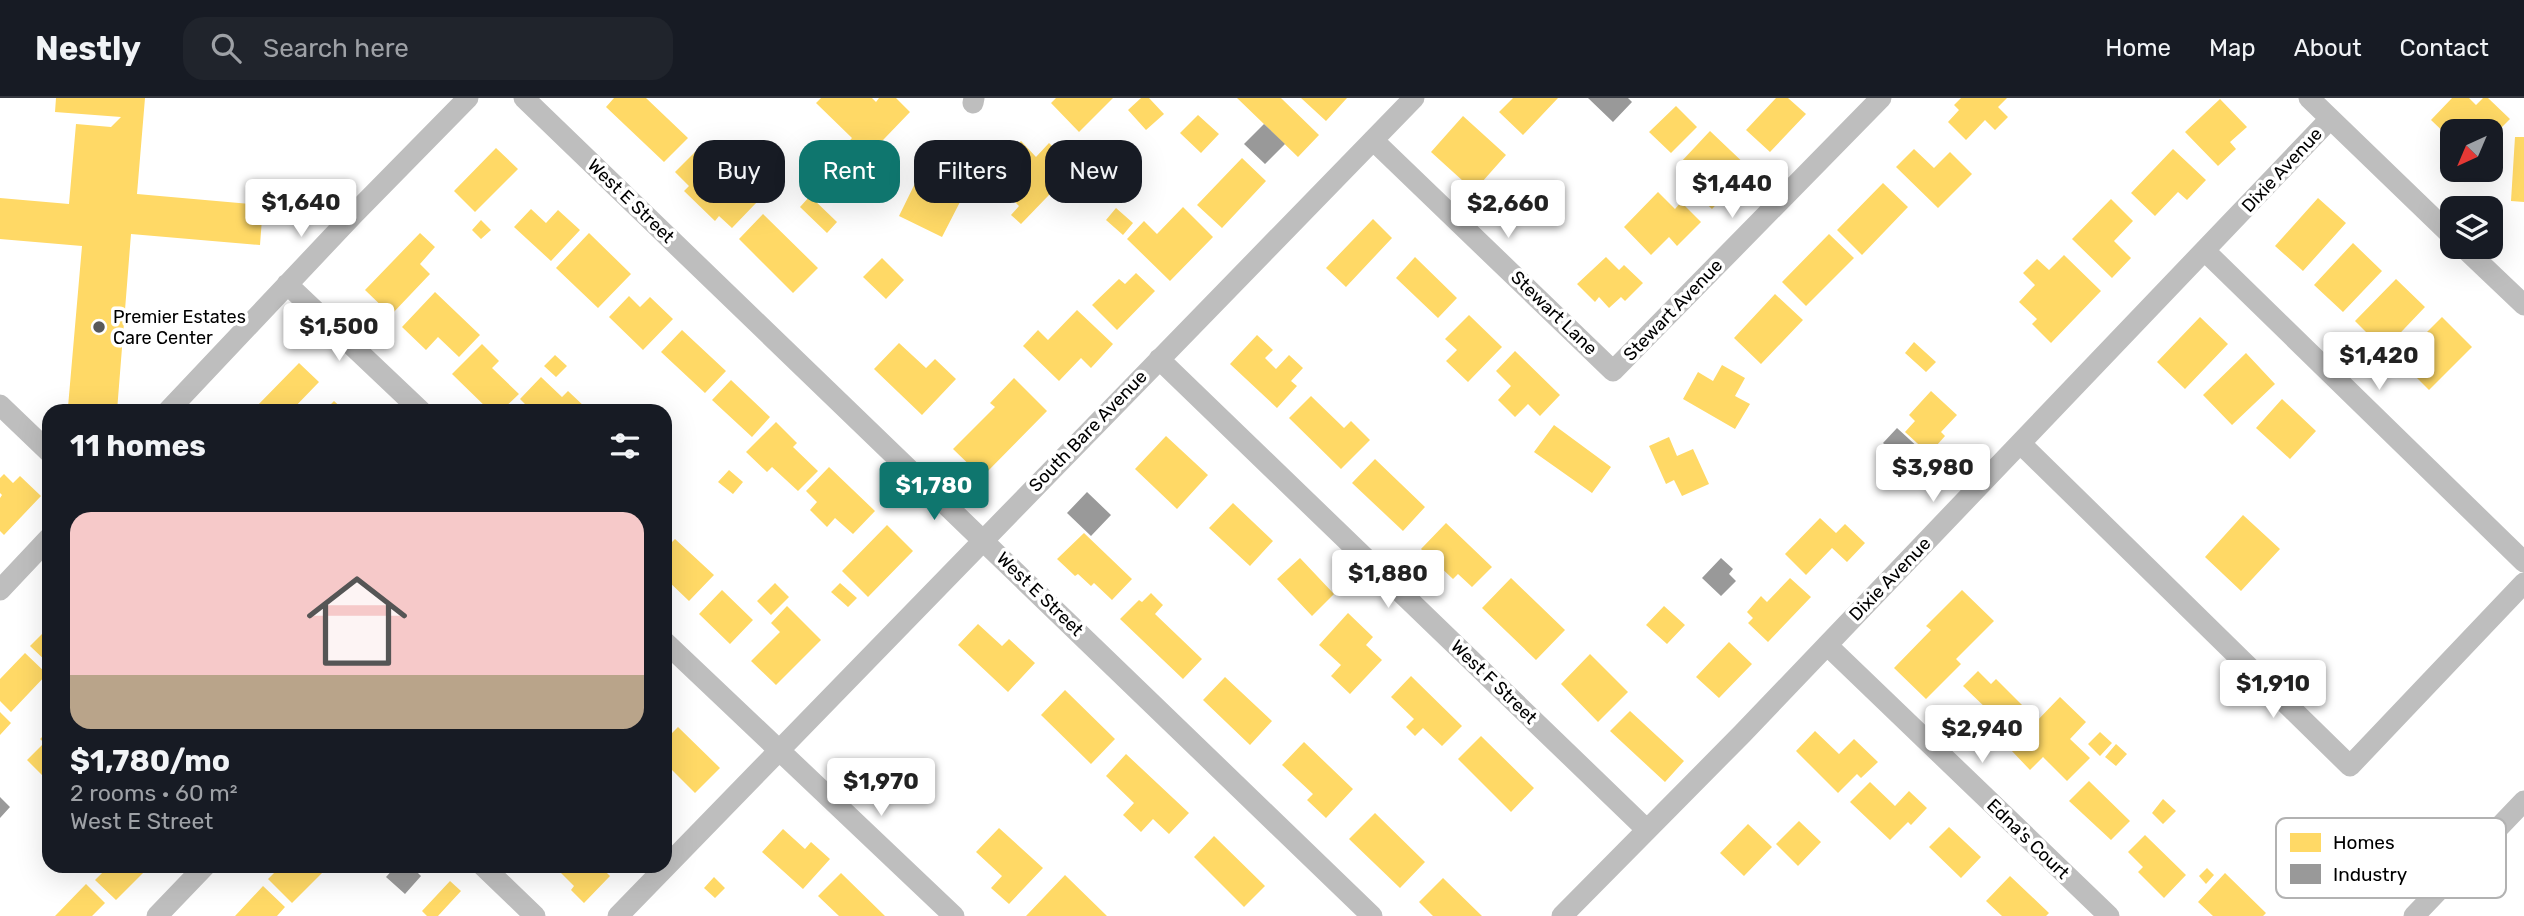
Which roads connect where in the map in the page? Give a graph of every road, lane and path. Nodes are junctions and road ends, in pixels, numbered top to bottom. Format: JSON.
{"nodes":[{"id":1,"x":468,"y":98,"type":"edge"},
{"id":2,"x":524,"y":98,"type":"edge"},
{"id":3,"x":1414,"y":98,"type":"edge"},
{"id":4,"x":1881,"y":98,"type":"edge"},
{"id":5,"x":2309,"y":98,"type":"edge"},
{"id":6,"x":2330,"y":119,"type":"junction"},
{"id":7,"x":1373,"y":140,"type":"junction"},
{"id":8,"x":2440,"y":224,"type":"edge"},
{"id":9,"x":2205,"y":251,"type":"junction"},
{"id":10,"x":2476,"y":259,"type":"edge"},
{"id":11,"x":286,"y":284,"type":"junction"},
{"id":12,"x":2524,"y":305,"type":"edge"},
{"id":13,"x":1159,"y":359,"type":"junction"},
{"id":14,"x":1613,"y":371,"type":"joint"},
{"id":15,"x":175,"y":404,"type":"edge"},
{"id":16,"x":414,"y":404,"type":"edge"},
{"id":17,"x":0,"y":405,"type":"edge"},
{"id":18,"x":2021,"y":444,"type":"junction"},
{"id":19,"x":42,"y":445,"type":"edge"},
{"id":20,"x":983,"y":539,"type":"junction"},
{"id":21,"x":42,"y":545,"type":"edge"},
{"id":22,"x":2524,"y":562,"type":"edge"},
{"id":23,"x":2524,"y":583,"type":"edge"},
{"id":24,"x":0,"y":590,"type":"edge"},
{"id":25,"x":1827,"y":645,"type":"junction"},
{"id":26,"x":672,"y":649,"type":"edge"},
{"id":27,"x":779,"y":750,"type":"junction"},
{"id":28,"x":2524,"y":801,"type":"edge"},
{"id":29,"x":2506,"y":820,"type":"edge"},
{"id":30,"x":1647,"y":830,"type":"junction"},
{"id":31,"x":672,"y":860,"type":"edge"},
{"id":32,"x":198,"y":873,"type":"edge"},
{"id":33,"x":490,"y":873,"type":"edge"},
{"id":34,"x":660,"y":873,"type":"edge"},
{"id":35,"x":2431,"y":898,"type":"edge"},
{"id":36,"x":157,"y":916,"type":"edge"},
{"id":37,"x":535,"y":916,"type":"edge"},
{"id":38,"x":618,"y":916,"type":"edge"},
{"id":39,"x":954,"y":916,"type":"edge"},
{"id":40,"x":1372,"y":916,"type":"edge"},
{"id":41,"x":1562,"y":916,"type":"edge"},
{"id":42,"x":2109,"y":916,"type":"edge"},
{"id":43,"x":2414,"y":916,"type":"edge"}],
"edges":[{"from":1,"to":11,"type":"street"},
{"from":2,"to":20,"type":"street","name":"West E Street"},
{"from":3,"to":7,"type":"street","name":"South Bare Avenue"},
{"from":4,"to":14,"type":"street","name":"Stewart Avenue"},
{"from":5,"to":6,"type":"street"},
{"from":6,"to":8,"type":"street"},
{"from":6,"to":9,"type":"street","name":"Dixie Avenue"},
{"from":7,"to":13,"type":"street","name":"South Bare Avenue"},
{"from":7,"to":14,"type":"street","name":"Stewart Lane"},
{"from":9,"to":18,"type":"street","name":"Dixie Avenue"},
{"from":9,"to":22,"type":"street"},
{"from":10,"to":12,"type":"street"},
{"from":11,"to":15,"type":"street"},
{"from":11,"to":16,"type":"street"},
{"from":13,"to":20,"type":"street","name":"South Bare Avenue"},
{"from":13,"to":30,"type":"street","name":"West F Street"},
{"from":17,"to":19,"type":"street"},
{"from":18,"to":23,"type":"street"},
{"from":18,"to":25,"type":"street","name":"Dixie Avenue"},
{"from":20,"to":27,"type":"street","name":"South Bare Avenue"},
{"from":20,"to":40,"type":"street","name":"West E Street"},
{"from":21,"to":24,"type":"street"},
{"from":25,"to":30,"type":"street","name":"Dixie Avenue"},
{"from":25,"to":42,"type":"street","name":"Edna's Court"},
{"from":26,"to":27,"type":"street"},
{"from":27,"to":31,"type":"street","name":"South Bare Avenue"},
{"from":27,"to":39,"type":"street"},
{"from":28,"to":29,"type":"street"},
{"from":30,"to":41,"type":"street","name":"Dixie Avenue"},
{"from":32,"to":36,"type":"street"},
{"from":33,"to":37,"type":"street"},
{"from":34,"to":38,"type":"street","name":"South Bare Avenue"},
{"from":35,"to":43,"type":"street"}]}
